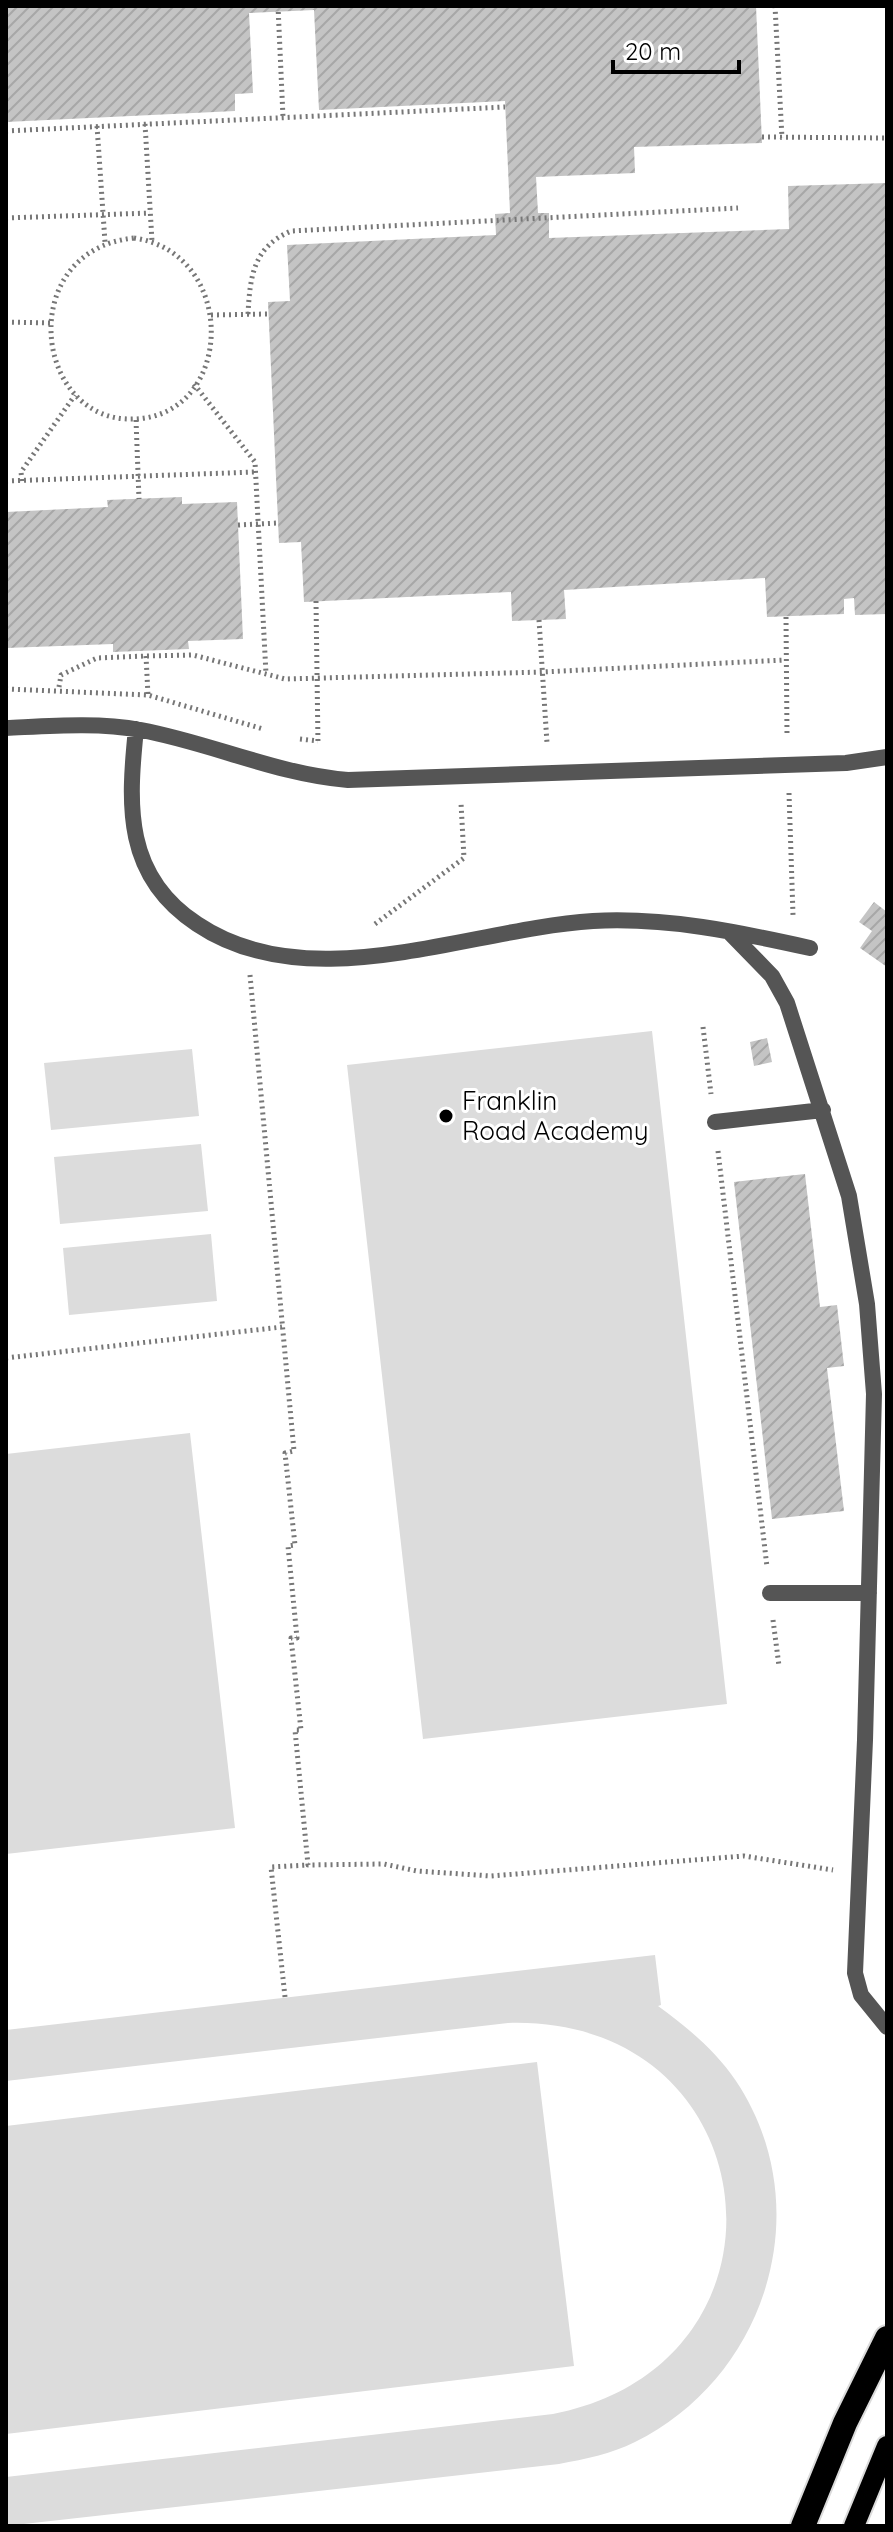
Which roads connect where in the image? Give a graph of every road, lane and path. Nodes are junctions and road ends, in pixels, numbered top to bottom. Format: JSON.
{"nodes":[{"id":1,"x":278,"y":6,"type":"edge"},
{"id":2,"x":775,"y":6,"type":"edge"},
{"id":3,"x":505,"y":107,"type":"dead end"},
{"id":4,"x":283,"y":117,"type":"junction"},
{"id":5,"x":145,"y":124,"type":"junction"},
{"id":6,"x":97,"y":126,"type":"junction"},
{"id":7,"x":6,"y":131,"type":"edge"},
{"id":8,"x":762,"y":137,"type":"dead end"},
{"id":9,"x":782,"y":138,"type":"junction"},
{"id":10,"x":887,"y":138,"type":"edge"},
{"id":11,"x":738,"y":208,"type":"dead end"},
{"id":12,"x":150,"y":213,"type":"junction"},
{"id":13,"x":6,"y":218,"type":"edge"},
{"id":14,"x":152,"y":241,"type":"junction"},
{"id":15,"x":105,"y":242,"type":"junction"},
{"id":16,"x":248,"y":314,"type":"junction"},
{"id":17,"x":268,"y":314,"type":"dead end"},
{"id":18,"x":211,"y":315,"type":"junction"},
{"id":19,"x":6,"y":322,"type":"edge"},
{"id":20,"x":51,"y":323,"type":"junction"},
{"id":21,"x":194,"y":384,"type":"junction"},
{"id":22,"x":76,"y":395,"type":"junction"},
{"id":23,"x":136,"y":420,"type":"junction"},
{"id":24,"x":255,"y":472,"type":"junction"},
{"id":25,"x":6,"y":481,"type":"edge"},
{"id":26,"x":22,"y":481,"type":"junction"},
{"id":27,"x":139,"y":499,"type":"dead end"},
{"id":28,"x":278,"y":523,"type":"dead end"},
{"id":29,"x":258,"y":524,"type":"junction"},
{"id":30,"x":238,"y":525,"type":"dead end"},
{"id":31,"x":316,"y":601,"type":"dead end"},
{"id":32,"x":539,"y":620,"type":"dead end"},
{"id":33,"x":146,"y":656,"type":"junction"},
{"id":34,"x":785,"y":660,"type":"dead end"},
{"id":35,"x":542,"y":672,"type":"junction"},
{"id":36,"x":266,"y":674,"type":"junction"},
{"id":37,"x":317,"y":678,"type":"junction"},
{"id":38,"x":59,"y":687,"type":"dead end"},
{"id":39,"x":148,"y":695,"type":"dead end"},
{"id":40,"x":6,"y":728,"type":"edge"},
{"id":41,"x":136,"y":729,"type":"junction"},
{"id":42,"x":887,"y":757,"type":"edge"},
{"id":43,"x":549,"y":774,"type":"junction"},
{"id":44,"x":319,"y":777,"type":"junction"},
{"id":45,"x":459,"y":778,"type":"junction"},
{"id":46,"x":730,"y":933,"type":"junction"},
{"id":47,"x":810,"y":948,"type":"dead end"},
{"id":48,"x":248,"y":950,"type":"junction"},
{"id":49,"x":367,"y":955,"type":"junction"},
{"id":50,"x":703,"y":1027,"type":"dead end"},
{"id":51,"x":823,"y":1110,"type":"junction"},
{"id":52,"x":715,"y":1122,"type":"junction"},
{"id":53,"x":282,"y":1327,"type":"junction"},
{"id":54,"x":6,"y":1358,"type":"edge"},
{"id":55,"x":770,"y":1593,"type":"junction"},
{"id":56,"x":869,"y":1593,"type":"junction"},
{"id":57,"x":779,"y":1666,"type":"dead end"},
{"id":58,"x":308,"y":1865,"type":"junction"},
{"id":59,"x":858,"y":1875,"type":"junction"},
{"id":60,"x":285,"y":1997,"type":"dead end"},
{"id":61,"x":887,"y":2027,"type":"edge"},
{"id":62,"x":887,"y":2338,"type":"edge"},
{"id":63,"x":887,"y":2446,"type":"edge"},
{"id":64,"x":803,"y":2526,"type":"edge"},
{"id":65,"x":854,"y":2526,"type":"edge"}],
"edges":[{"from":1,"to":4,"type":"path"},
{"from":2,"to":9,"type":"path"},
{"from":3,"to":4,"type":"path"},
{"from":4,"to":5,"type":"path"},
{"from":5,"to":6,"type":"path"},
{"from":5,"to":12,"type":"path"},
{"from":6,"to":7,"type":"path"},
{"from":6,"to":15,"type":"path"},
{"from":8,"to":9,"type":"path"},
{"from":9,"to":10,"type":"path"},
{"from":11,"to":16,"type":"path"},
{"from":12,"to":13,"type":"path"},
{"from":12,"to":14,"type":"path"},
{"from":14,"to":15,"type":"path"},
{"from":14,"to":18,"type":"path"},
{"from":15,"to":20,"type":"path"},
{"from":16,"to":17,"type":"path"},
{"from":16,"to":18,"type":"path"},
{"from":18,"to":21,"type":"path"},
{"from":19,"to":20,"type":"path"},
{"from":20,"to":22,"type":"path"},
{"from":21,"to":23,"type":"path"},
{"from":21,"to":24,"type":"path"},
{"from":22,"to":23,"type":"path"},
{"from":22,"to":26,"type":"path"},
{"from":23,"to":27,"type":"path"},
{"from":24,"to":26,"type":"path"},
{"from":24,"to":29,"type":"path"},
{"from":25,"to":26,"type":"path"},
{"from":28,"to":29,"type":"path"},
{"from":29,"to":30,"type":"path"},
{"from":29,"to":36,"type":"path"},
{"from":31,"to":37,"type":"path"},
{"from":32,"to":35,"type":"path"},
{"from":33,"to":36,"type":"path"},
{"from":33,"to":38,"type":"path"},
{"from":33,"to":39,"type":"path"},
{"from":34,"to":35,"type":"path"},
{"from":35,"to":37,"type":"path"},
{"from":35,"to":43,"type":"path"},
{"from":36,"to":37,"type":"path"},
{"from":37,"to":44,"type":"path"},
{"from":40,"to":41,"type":"lane"},
{"from":41,"to":44,"type":"lane"},
{"from":41,"to":48,"type":"lane"},
{"from":42,"to":43,"type":"lane"},
{"from":43,"to":45,"type":"lane"},
{"from":44,"to":45,"type":"lane"},
{"from":45,"to":49,"type":"path"},
{"from":46,"to":47,"type":"lane"},
{"from":46,"to":49,"type":"lane"},
{"from":46,"to":51,"type":"lane"},
{"from":48,"to":49,"type":"lane"},
{"from":48,"to":53,"type":"path"},
{"from":50,"to":52,"type":"path"},
{"from":51,"to":52,"type":"lane"},
{"from":51,"to":56,"type":"lane"},
{"from":52,"to":55,"type":"path"},
{"from":53,"to":54,"type":"path"},
{"from":53,"to":58,"type":"path"},
{"from":55,"to":56,"type":"lane"},
{"from":55,"to":57,"type":"path"},
{"from":56,"to":59,"type":"lane"},
{"from":58,"to":59,"type":"path"},
{"from":58,"to":60,"type":"path"},
{"from":59,"to":61,"type":"lane"},
{"from":62,"to":64,"type":"highway"},
{"from":63,"to":65,"type":"main road"}]}
